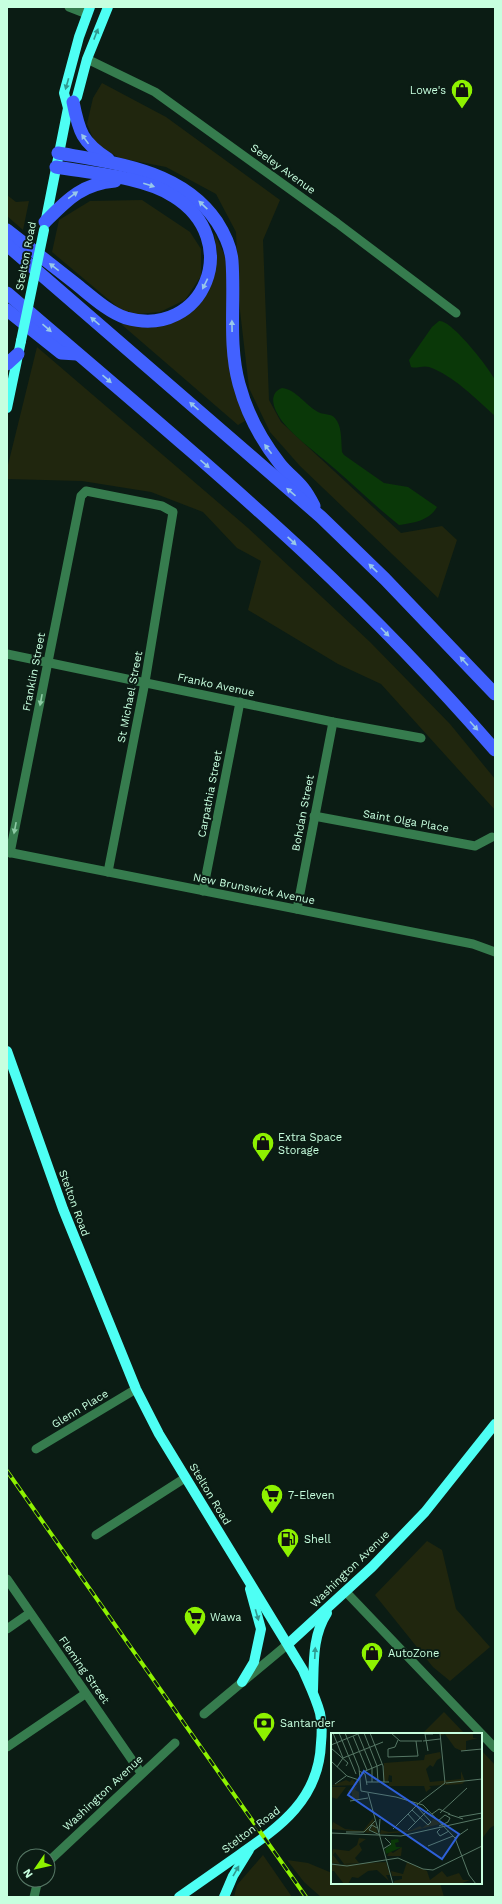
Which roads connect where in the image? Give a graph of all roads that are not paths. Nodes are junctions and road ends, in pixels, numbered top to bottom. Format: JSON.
{"nodes":[{"id":1,"x":70,"y":7,"type":"edge"},
{"id":2,"x":108,"y":7,"type":"edge"},
{"id":3,"x":88,"y":10,"type":"edge"},
{"id":4,"x":87,"y":59,"type":"junction"},
{"id":5,"x":70,"y":105,"type":"junction"},
{"id":6,"x":58,"y":152,"type":"junction"},
{"id":7,"x":114,"y":163,"type":"junction"},
{"id":8,"x":56,"y":167,"type":"junction"},
{"id":9,"x":128,"y":180,"type":"junction"},
{"id":10,"x":44,"y":226,"type":"junction"},
{"id":11,"x":7,"y":230,"type":"edge"},
{"id":12,"x":7,"y":245,"type":"edge"},
{"id":13,"x":7,"y":293,"type":"edge"},
{"id":14,"x":7,"y":310,"type":"edge"},
{"id":15,"x":456,"y":313,"type":"dead end"},
{"id":16,"x":19,"y":348,"type":"junction"},
{"id":17,"x":77,"y":354,"type":"junction"},
{"id":18,"x":7,"y":364,"type":"edge"},
{"id":19,"x":7,"y":408,"type":"edge"},
{"id":20,"x":321,"y":518,"type":"junction"},
{"id":21,"x":172,"y":526,"type":"joint"},
{"id":22,"x":7,"y":654,"type":"edge"},
{"id":23,"x":49,"y":662,"type":"junction"},
{"id":24,"x":145,"y":682,"type":"junction"},
{"id":25,"x":495,"y":694,"type":"edge"},
{"id":26,"x":240,"y":702,"type":"junction"},
{"id":27,"x":333,"y":722,"type":"junction"},
{"id":28,"x":421,"y":738,"type":"dead end"},
{"id":29,"x":495,"y":750,"type":"edge"},
{"id":30,"x":314,"y":816,"type":"junction"},
{"id":31,"x":492,"y":838,"type":"dead end"},
{"id":32,"x":9,"y":853,"type":"edge"},
{"id":33,"x":108,"y":872,"type":"junction"},
{"id":34,"x":203,"y":891,"type":"junction"},
{"id":35,"x":297,"y":909,"type":"junction"},
{"id":36,"x":495,"y":952,"type":"edge"},
{"id":37,"x":7,"y":1051,"type":"edge"},
{"id":38,"x":136,"y":1389,"type":"junction"},
{"id":39,"x":495,"y":1424,"type":"edge"},
{"id":40,"x":36,"y":1449,"type":"dead end"},
{"id":41,"x":186,"y":1478,"type":"junction"},
{"id":42,"x":96,"y":1535,"type":"dead end"},
{"id":43,"x":246,"y":1578,"type":"junction"},
{"id":44,"x":7,"y":1579,"type":"edge"},
{"id":45,"x":346,"y":1592,"type":"junction"},
{"id":46,"x":332,"y":1604,"type":"junction"},
{"id":47,"x":30,"y":1613,"type":"junction"},
{"id":48,"x":7,"y":1629,"type":"edge"},
{"id":49,"x":288,"y":1644,"type":"junction"},
{"id":50,"x":242,"y":1682,"type":"junction"},
{"id":51,"x":313,"y":1692,"type":"junction"},
{"id":52,"x":85,"y":1694,"type":"junction"},
{"id":53,"x":204,"y":1714,"type":"dead end"},
{"id":54,"x":481,"y":1733,"type":"edge"},
{"id":55,"x":482,"y":1734,"type":"edge"},
{"id":56,"x":175,"y":1743,"type":"dead end"},
{"id":57,"x":7,"y":1747,"type":"edge"},
{"id":58,"x":495,"y":1748,"type":"edge"},
{"id":59,"x":142,"y":1773,"type":"junction"},
{"id":60,"x":251,"y":1846,"type":"junction"},
{"id":61,"x":56,"y":1854,"type":"edge"},
{"id":62,"x":191,"y":1893,"type":"edge"},
{"id":63,"x":179,"y":1897,"type":"edge"},
{"id":64,"x":224,"y":1897,"type":"edge"}],
"edges":[{"from":1,"to":3,"type":"street"},
{"from":4,"to":2,"type":"main road","name":"Stelton Road","one_way":true},
{"from":3,"to":5,"type":"main road","name":"Stelton Road","one_way":true},
{"from":4,"to":5,"type":"main road","name":"Stelton Road"},
{"from":4,"to":15,"type":"street","name":"Seeley Avenue"},
{"from":5,"to":6,"type":"main road","name":"Stelton Road"},
{"from":7,"to":5,"type":"highway","one_way":true},
{"from":6,"to":7,"type":"highway"},
{"from":6,"to":8,"type":"main road","name":"Stelton Road"},
{"from":20,"to":7,"type":"highway","one_way":true},
{"from":8,"to":9,"type":"highway"},
{"from":8,"to":10,"type":"main road","name":"Stelton Road"},
{"from":10,"to":9,"type":"highway","one_way":true},
{"from":9,"to":11,"type":"highway","one_way":true},
{"from":10,"to":16,"type":"main road","name":"Stelton Road","bridge":true},
{"from":20,"to":12,"type":"highway","one_way":true},
{"from":13,"to":17,"type":"highway","one_way":true},
{"from":14,"to":17,"type":"highway"},
{"from":16,"to":18,"type":"highway"},
{"from":16,"to":19,"type":"main road","name":"Stelton Road"},
{"from":17,"to":29,"type":"highway","one_way":true},
{"from":25,"to":20,"type":"highway","one_way":true},
{"from":21,"to":23,"type":"street","name":"Franklin Street"},
{"from":21,"to":24,"type":"street","name":"St Michael Street"},
{"from":22,"to":23,"type":"street","name":"Franko Avenue"},
{"from":23,"to":24,"type":"street","name":"Franko Avenue"},
{"from":23,"to":32,"type":"street","name":"Franklin Street","one_way":true},
{"from":24,"to":26,"type":"street","name":"Franko Avenue"},
{"from":24,"to":33,"type":"street","name":"St Michael Street"},
{"from":26,"to":27,"type":"street","name":"Franko Avenue"},
{"from":26,"to":34,"type":"street","name":"Carpathia Street"},
{"from":27,"to":28,"type":"street","name":"Franko Avenue"},
{"from":27,"to":30,"type":"street","name":"Bohdan Street"},
{"from":30,"to":31,"type":"street","name":"Saint Olga Place"},
{"from":30,"to":35,"type":"street","name":"Bohdan Street"},
{"from":32,"to":33,"type":"street","name":"New Brunswick Avenue"},
{"from":33,"to":34,"type":"street","name":"New Brunswick Avenue"},
{"from":34,"to":35,"type":"street","name":"New Brunswick Avenue"},
{"from":35,"to":36,"type":"street","name":"New Brunswick Avenue"},
{"from":37,"to":38,"type":"main road","name":"Stelton Road"},
{"from":38,"to":40,"type":"street","name":"Glenn Place"},
{"from":38,"to":41,"type":"main road","name":"Stelton Road"},
{"from":39,"to":45,"type":"main road","name":"Washington Avenue"},
{"from":41,"to":42,"type":"street"},
{"from":41,"to":43,"type":"main road","name":"Stelton Road"},
{"from":43,"to":49,"type":"main road","name":"Stelton Road"},
{"from":43,"to":50,"type":"main road","one_way":true},
{"from":44,"to":47,"type":"street","name":"Fleming Street"},
{"from":45,"to":46,"type":"main road","name":"Washington Avenue"},
{"from":45,"to":54,"type":"street"},
{"from":46,"to":49,"type":"main road","name":"Washington Avenue"},
{"from":51,"to":46,"type":"main road","one_way":true},
{"from":47,"to":48,"type":"street"},
{"from":47,"to":52,"type":"street","name":"Fleming Street"},
{"from":49,"to":50,"type":"street","name":"Washington Avenue"},
{"from":49,"to":51,"type":"main road","name":"Stelton Road"},
{"from":50,"to":53,"type":"street","name":"Washington Avenue"},
{"from":51,"to":60,"type":"main road","name":"Stelton Road"},
{"from":52,"to":57,"type":"street"},
{"from":52,"to":59,"type":"street","name":"Fleming Street"},
{"from":55,"to":58,"type":"street"},
{"from":56,"to":59,"type":"street","name":"Washington Avenue"},
{"from":59,"to":61,"type":"street","name":"Washington Avenue"},
{"from":60,"to":62,"type":"main road","name":"Stelton Road"},
{"from":64,"to":60,"type":"main road","one_way":true},
{"from":62,"to":63,"type":"main road","name":"Stelton Road"}]}
